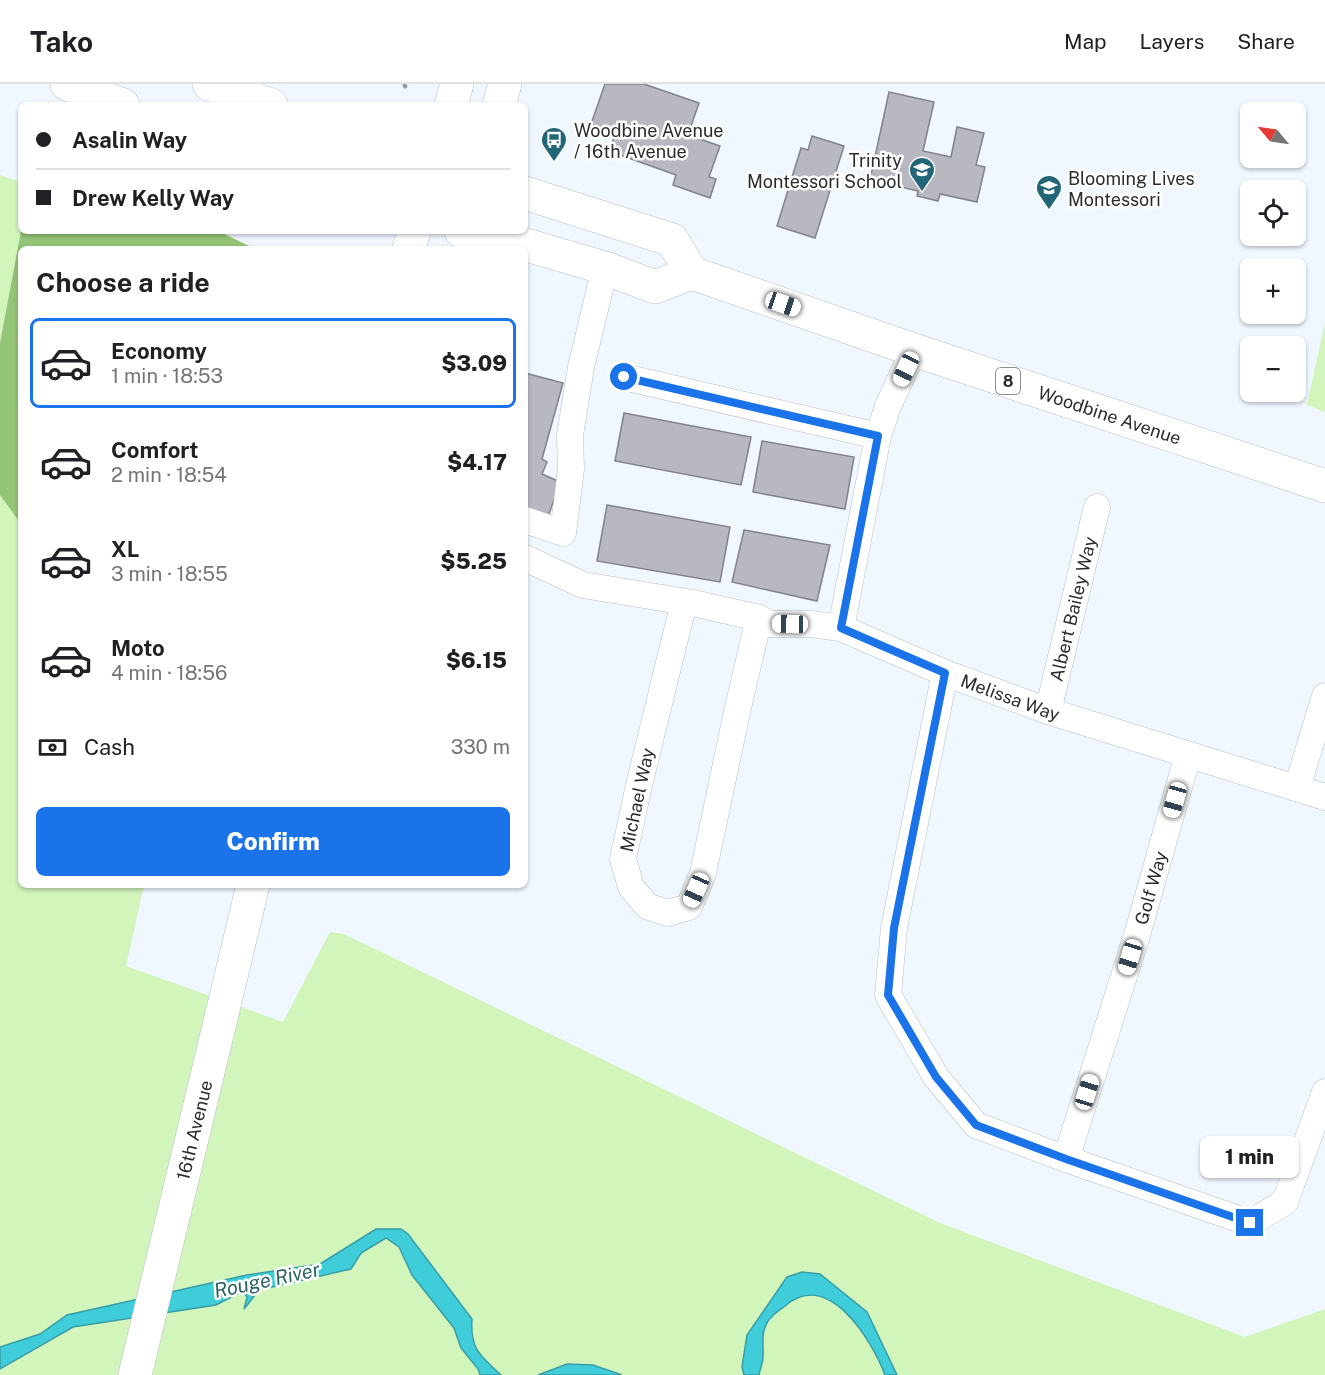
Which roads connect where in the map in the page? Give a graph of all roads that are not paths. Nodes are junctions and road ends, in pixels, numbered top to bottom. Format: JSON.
{"nodes":[{"id":1,"x":67,"y":84,"type":"edge"},
{"id":2,"x":211,"y":84,"type":"edge"},
{"id":3,"x":457,"y":84,"type":"edge"},
{"id":4,"x":505,"y":84,"type":"edge"},
{"id":5,"x":115,"y":102,"type":"edge"},
{"id":6,"x":262,"y":102,"type":"edge"},
{"id":7,"x":452,"y":102,"type":"edge"},
{"id":8,"x":500,"y":102,"type":"edge"},
{"id":9,"x":528,"y":194,"type":"edge"},
{"id":10,"x":463,"y":236,"type":"edge"},
{"id":11,"x":605,"y":268,"type":"junction"},
{"id":12,"x":692,"y":273,"type":"junction"},
{"id":13,"x":914,"y":350,"type":"junction"},
{"id":14,"x":624,"y":377,"type":"dead end"},
{"id":15,"x":878,"y":436,"type":"junction"},
{"id":16,"x":1325,"y":486,"type":"edge"},
{"id":17,"x":1097,"y":507,"type":"dead end"},
{"id":18,"x":528,"y":521,"type":"edge"},
{"id":19,"x":528,"y":559,"type":"edge"},
{"id":20,"x":684,"y":602,"type":"junction"},
{"id":21,"x":759,"y":618,"type":"junction"},
{"id":22,"x":841,"y":628,"type":"junction"},
{"id":23,"x":945,"y":673,"type":"junction"},
{"id":24,"x":1325,"y":696,"type":"edge"},
{"id":25,"x":1048,"y":711,"type":"junction"},
{"id":26,"x":1188,"y":755,"type":"junction"},
{"id":27,"x":1297,"y":788,"type":"junction"},
{"id":28,"x":1325,"y":797,"type":"edge"},
{"id":29,"x":252,"y":888,"type":"edge"},
{"id":30,"x":1325,"y":1092,"type":"edge"},
{"id":31,"x":1066,"y":1159,"type":"junction"},
{"id":32,"x":137,"y":1367,"type":"edge"}],
"edges":[{"from":1,"to":5,"type":"main road"},
{"from":2,"to":6,"type":"main road"},
{"from":3,"to":7,"type":"main road"},
{"from":4,"to":8,"type":"main road"},
{"from":9,"to":12,"type":"main road"},
{"from":10,"to":11,"type":"main road"},
{"from":11,"to":12,"type":"main road"},
{"from":11,"to":18,"type":"street"},
{"from":12,"to":13,"type":"main road","name":"Woodbine Avenue","number":"8"},
{"from":13,"to":15,"type":"street"},
{"from":13,"to":16,"type":"main road","name":"Woodbine Avenue","number":"8"},
{"from":14,"to":15,"type":"street"},
{"from":15,"to":22,"type":"street"},
{"from":17,"to":25,"type":"street","name":"Albert Bailey Way"},
{"from":19,"to":20,"type":"street","name":"Melissa Way"},
{"from":20,"to":21,"type":"street","name":"Melissa Way"},
{"from":20,"to":21,"type":"street","name":"Michael Way"},
{"from":21,"to":22,"type":"street","name":"Melissa Way"},
{"from":22,"to":23,"type":"street","name":"Melissa Way"},
{"from":23,"to":25,"type":"street","name":"Melissa Way"},
{"from":23,"to":31,"type":"street"},
{"from":24,"to":27,"type":"street"},
{"from":25,"to":26,"type":"street","name":"Melissa Way"},
{"from":26,"to":27,"type":"street","name":"Melissa Way"},
{"from":26,"to":31,"type":"street","name":"Golf Way"},
{"from":27,"to":28,"type":"street","name":"Melissa Way"},
{"from":29,"to":32,"type":"main road","name":"16th Avenue"},
{"from":30,"to":31,"type":"street"}]}
